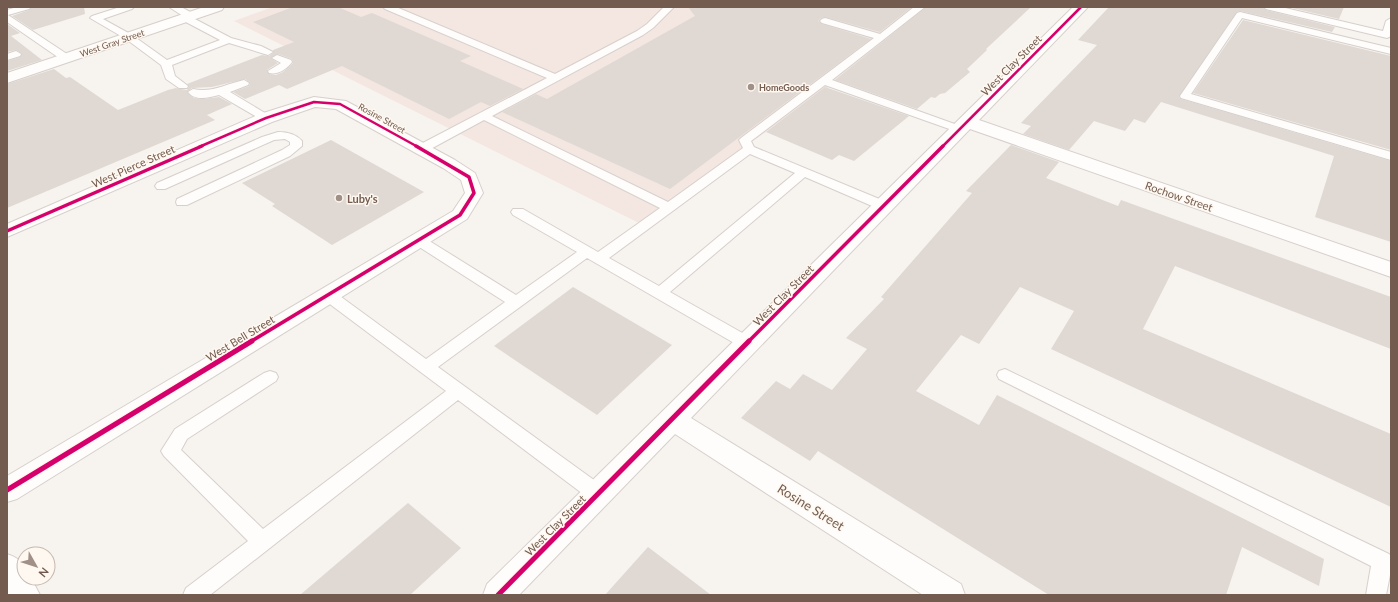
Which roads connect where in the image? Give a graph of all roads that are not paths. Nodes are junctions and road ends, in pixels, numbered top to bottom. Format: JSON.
{"nodes":[{"id":1,"x":26,"y":7,"type":"edge"},
{"id":2,"x":129,"y":7,"type":"edge"},
{"id":3,"x":174,"y":7,"type":"edge"},
{"id":4,"x":218,"y":7,"type":"edge"},
{"id":5,"x":388,"y":7,"type":"edge"},
{"id":6,"x":668,"y":7,"type":"edge"},
{"id":7,"x":920,"y":7,"type":"edge"},
{"id":8,"x":1081,"y":7,"type":"edge"},
{"id":9,"x":1269,"y":7,"type":"edge"},
{"id":10,"x":7,"y":13,"type":"edge"},
{"id":11,"x":188,"y":17,"type":"junction"},
{"id":12,"x":7,"y":18,"type":"edge"},
{"id":13,"x":825,"y":21,"type":"dead end"},
{"id":14,"x":1391,"y":21,"type":"edge"},
{"id":15,"x":129,"y":37,"type":"junction"},
{"id":16,"x":880,"y":37,"type":"junction"},
{"id":17,"x":228,"y":40,"type":"junction"},
{"id":18,"x":1391,"y":51,"type":"edge"},
{"id":19,"x":268,"y":52,"type":"dead end"},
{"id":20,"x":66,"y":58,"type":"junction"},
{"id":21,"x":277,"y":58,"type":"dead end"},
{"id":22,"x":166,"y":64,"type":"junction"},
{"id":23,"x":273,"y":71,"type":"dead end"},
{"id":24,"x":7,"y":78,"type":"edge"},
{"id":25,"x":556,"y":78,"type":"junction"},
{"id":26,"x":824,"y":81,"type":"junction"},
{"id":27,"x":244,"y":83,"type":"dead end"},
{"id":28,"x":221,"y":91,"type":"junction"},
{"id":29,"x":484,"y":116,"type":"junction"},
{"id":30,"x":266,"y":118,"type":"junction"},
{"id":31,"x":963,"y":126,"type":"junction"},
{"id":32,"x":422,"y":149,"type":"junction"},
{"id":33,"x":749,"y":149,"type":"junction"},
{"id":34,"x":1391,"y":156,"type":"edge"},
{"id":35,"x":804,"y":172,"type":"junction"},
{"id":36,"x":161,"y":186,"type":"dead end"},
{"id":37,"x":474,"y":193,"type":"joint"},
{"id":38,"x":182,"y":202,"type":"dead end"},
{"id":39,"x":884,"y":206,"type":"junction"},
{"id":40,"x":669,"y":207,"type":"junction"},
{"id":41,"x":518,"y":212,"type":"dead end"},
{"id":42,"x":7,"y":231,"type":"edge"},
{"id":43,"x":418,"y":240,"type":"junction"},
{"id":44,"x":593,"y":255,"type":"junction"},
{"id":45,"x":1391,"y":270,"type":"edge"},
{"id":46,"x":660,"y":293,"type":"junction"},
{"id":47,"x":328,"y":295,"type":"junction"},
{"id":48,"x":516,"y":302,"type":"junction"},
{"id":49,"x":747,"y":343,"type":"junction"},
{"id":50,"x":426,"y":367,"type":"junction"},
{"id":51,"x":1005,"y":375,"type":"dead end"},
{"id":52,"x":270,"y":377,"type":"dead end"},
{"id":53,"x":458,"y":391,"type":"junction"},
{"id":54,"x":672,"y":419,"type":"junction"},
{"id":55,"x":7,"y":490,"type":"edge"},
{"id":56,"x":598,"y":494,"type":"junction"},
{"id":57,"x":262,"y":542,"type":"junction"},
{"id":58,"x":1386,"y":564,"type":"edge"},
{"id":59,"x":7,"y":568,"type":"edge"},
{"id":60,"x":25,"y":595,"type":"edge"},
{"id":61,"x":193,"y":595,"type":"edge"},
{"id":62,"x":498,"y":595,"type":"edge"},
{"id":63,"x":950,"y":595,"type":"edge"},
{"id":64,"x":1376,"y":595,"type":"edge"}],
"edges":[{"from":1,"to":10,"type":"lane"},
{"from":2,"to":15,"type":"lane"},
{"from":3,"to":11,"type":"lane"},
{"from":4,"to":11,"type":"street","name":"West Gray Street"},
{"from":5,"to":25,"type":"lane"},
{"from":6,"to":25,"type":"lane"},
{"from":7,"to":16,"type":"lane"},
{"from":8,"to":31,"type":"street","name":"West Clay Street"},
{"from":9,"to":14,"type":"lane"},
{"from":11,"to":15,"type":"street","name":"West Gray Street"},
{"from":11,"to":17,"type":"lane"},
{"from":12,"to":20,"type":"lane"},
{"from":13,"to":16,"type":"lane"},
{"from":15,"to":20,"type":"street","name":"West Gray Street"},
{"from":15,"to":22,"type":"lane"},
{"from":16,"to":26,"type":"lane"},
{"from":17,"to":19,"type":"lane"},
{"from":17,"to":22,"type":"lane"},
{"from":18,"to":34,"type":"lane"},
{"from":20,"to":24,"type":"street","name":"West Gray Street"},
{"from":21,"to":23,"type":"lane"},
{"from":22,"to":28,"type":"lane"},
{"from":25,"to":29,"type":"lane"},
{"from":26,"to":31,"type":"lane"},
{"from":26,"to":33,"type":"lane"},
{"from":27,"to":28,"type":"lane"},
{"from":28,"to":30,"type":"lane"},
{"from":29,"to":32,"type":"lane"},
{"from":29,"to":40,"type":"lane"},
{"from":30,"to":32,"type":"street","name":"Rosine Street"},
{"from":30,"to":42,"type":"street","name":"West Pierce Street"},
{"from":31,"to":39,"type":"street","name":"West Clay Street"},
{"from":31,"to":45,"type":"street","name":"Rochow Street"},
{"from":32,"to":37,"type":"street","name":"Rosine Street"},
{"from":33,"to":35,"type":"lane"},
{"from":33,"to":40,"type":"lane"},
{"from":35,"to":39,"type":"lane"},
{"from":35,"to":46,"type":"lane"},
{"from":36,"to":38,"type":"lane"},
{"from":37,"to":43,"type":"street","name":"West Bell Street"},
{"from":39,"to":49,"type":"street","name":"West Clay Street"},
{"from":40,"to":44,"type":"lane"},
{"from":41,"to":44,"type":"lane"},
{"from":43,"to":47,"type":"street","name":"West Bell Street"},
{"from":43,"to":48,"type":"lane"},
{"from":44,"to":46,"type":"lane"},
{"from":44,"to":48,"type":"lane"},
{"from":46,"to":49,"type":"lane"},
{"from":47,"to":50,"type":"lane"},
{"from":47,"to":55,"type":"street","name":"West Bell Street"},
{"from":48,"to":50,"type":"lane"},
{"from":49,"to":54,"type":"street","name":"West Clay Street"},
{"from":50,"to":53,"type":"lane"},
{"from":51,"to":58,"type":"lane"},
{"from":52,"to":57,"type":"lane"},
{"from":53,"to":56,"type":"lane"},
{"from":53,"to":57,"type":"lane"},
{"from":54,"to":56,"type":"street","name":"West Clay Street"},
{"from":54,"to":63,"type":"street","name":"Rosine Street"},
{"from":56,"to":62,"type":"street","name":"West Clay Street"},
{"from":57,"to":61,"type":"lane"},
{"from":58,"to":64,"type":"lane"},
{"from":59,"to":60,"type":"street"}]}
